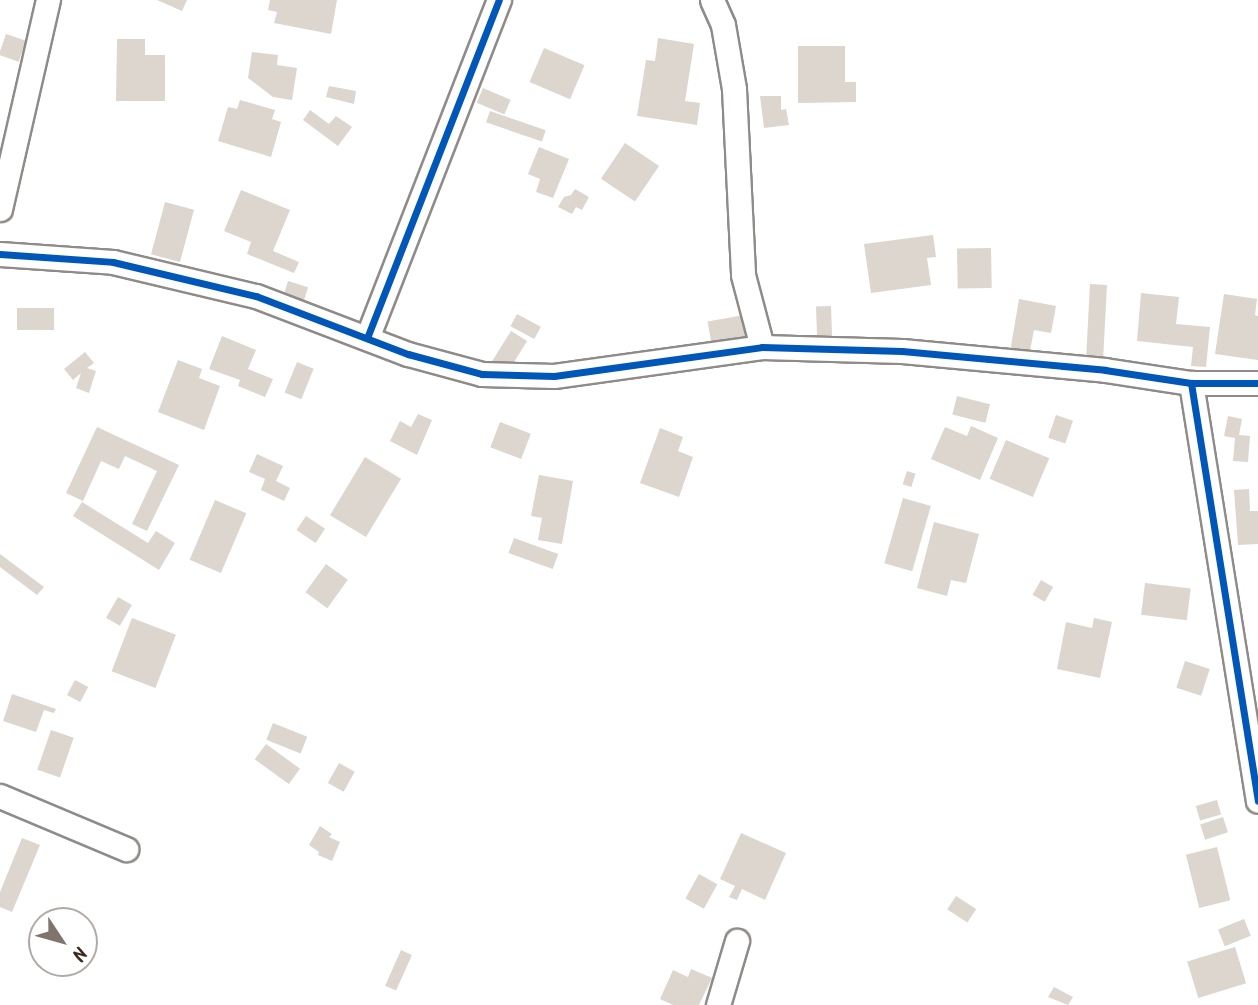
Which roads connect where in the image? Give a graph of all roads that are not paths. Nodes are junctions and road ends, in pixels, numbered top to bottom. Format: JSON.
{"nodes":[{"id":1,"x":48,"y":0,"type":"edge"},
{"id":2,"x":499,"y":0,"type":"edge"},
{"id":3,"x":712,"y":0,"type":"edge"},
{"id":4,"x":0,"y":209,"type":"edge"},
{"id":5,"x":0,"y":254,"type":"edge"},
{"id":6,"x":368,"y":338,"type":"junction"},
{"id":7,"x":762,"y":347,"type":"junction"},
{"id":8,"x":1191,"y":383,"type":"junction"},
{"id":9,"x":1258,"y":383,"type":"edge"},
{"id":10,"x":0,"y":796,"type":"edge"},
{"id":11,"x":1258,"y":801,"type":"edge"},
{"id":12,"x":126,"y":849,"type":"dead end"},
{"id":13,"x":737,"y":941,"type":"dead end"},
{"id":14,"x":718,"y":1005,"type":"edge"}],
"edges":[{"from":1,"to":4,"type":"street"},
{"from":2,"to":6,"type":"street"},
{"from":3,"to":7,"type":"street"},
{"from":5,"to":6,"type":"street"},
{"from":6,"to":7,"type":"street"},
{"from":7,"to":8,"type":"street"},
{"from":8,"to":9,"type":"street"},
{"from":8,"to":11,"type":"street"},
{"from":10,"to":12,"type":"street"},
{"from":13,"to":14,"type":"street"}]}
